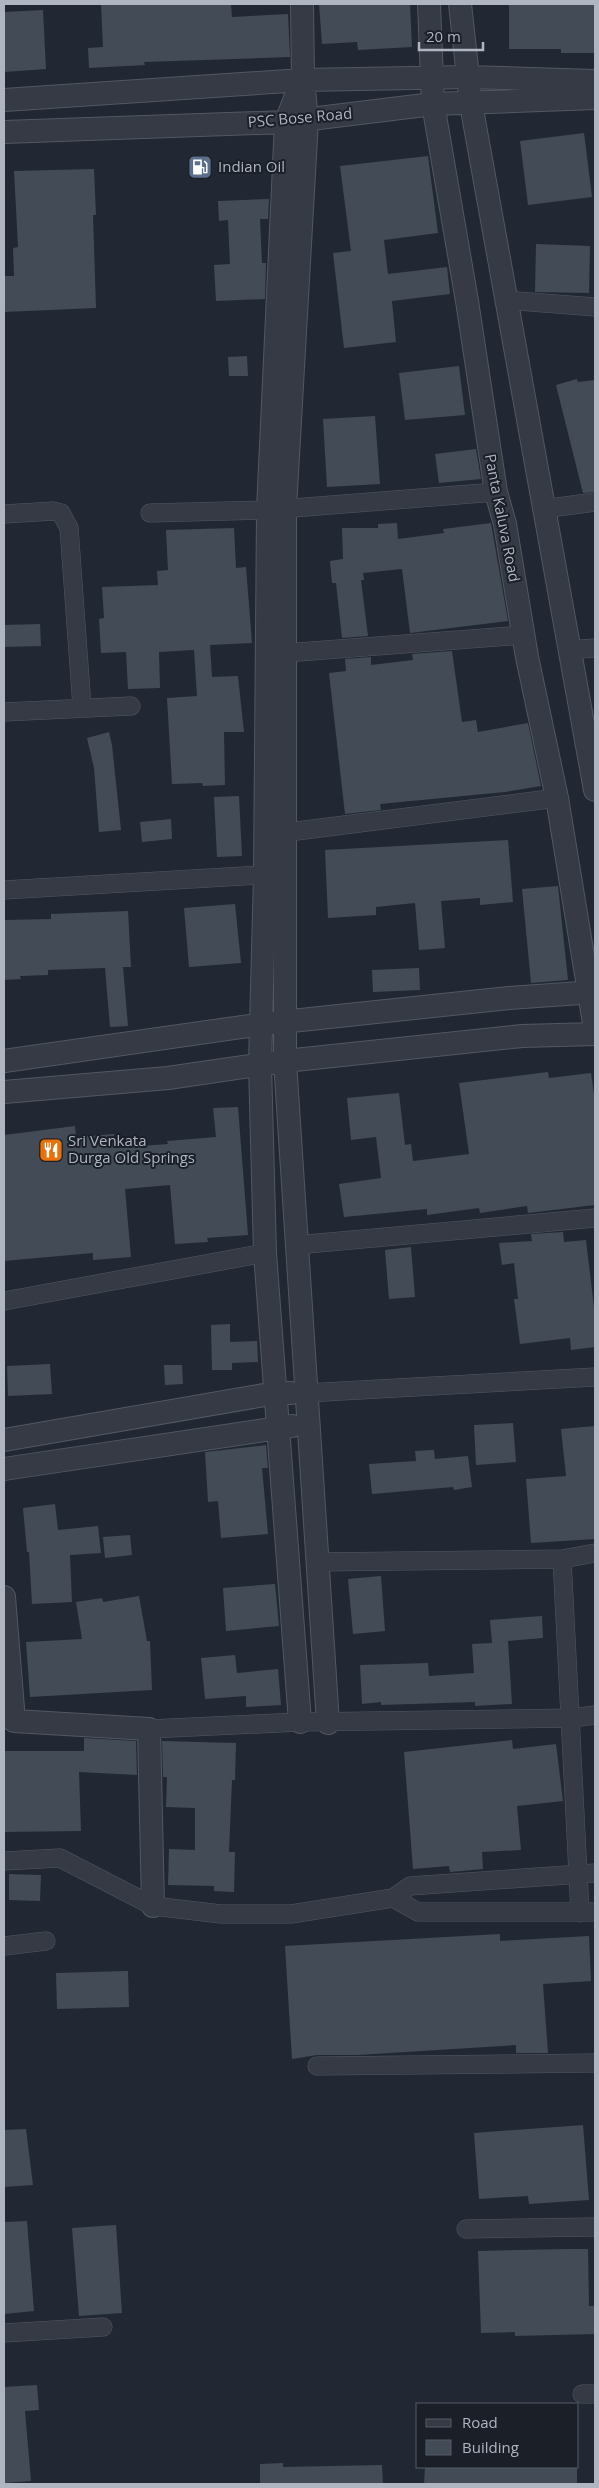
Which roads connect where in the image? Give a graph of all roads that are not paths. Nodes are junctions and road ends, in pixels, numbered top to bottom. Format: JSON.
{"nodes":[{"id":1,"x":302,"y":4,"type":"edge"},
{"id":2,"x":429,"y":4,"type":"edge"},
{"id":3,"x":460,"y":4,"type":"edge"},
{"id":4,"x":468,"y":77,"type":"junction"},
{"id":5,"x":431,"y":78,"type":"junction"},
{"id":6,"x":302,"y":80,"type":"junction"},
{"id":7,"x":595,"y":81,"type":"edge"},
{"id":8,"x":595,"y":98,"type":"edge"},
{"id":9,"x":4,"y":100,"type":"edge"},
{"id":10,"x":433,"y":104,"type":"junction"},
{"id":11,"x":471,"y":104,"type":"junction"},
{"id":12,"x":296,"y":121,"type":"junction"},
{"id":13,"x":4,"y":132,"type":"edge"},
{"id":14,"x":505,"y":300,"type":"junction"},
{"id":15,"x":595,"y":307,"type":"edge"},
{"id":16,"x":496,"y":492,"type":"junction"},
{"id":17,"x":595,"y":502,"type":"edge"},
{"id":18,"x":543,"y":508,"type":"junction"},
{"id":19,"x":276,"y":510,"type":"junction"},
{"id":20,"x":150,"y":513,"type":"dead end"},
{"id":21,"x":4,"y":514,"type":"edge"},
{"id":22,"x":523,"y":635,"type":"junction"},
{"id":23,"x":595,"y":648,"type":"edge"},
{"id":24,"x":569,"y":650,"type":"junction"},
{"id":25,"x":285,"y":653,"type":"junction"},
{"id":26,"x":82,"y":706,"type":"junction"},
{"id":27,"x":131,"y":706,"type":"dead end"},
{"id":28,"x":4,"y":712,"type":"edge"},
{"id":29,"x":595,"y":790,"type":"edge"},
{"id":30,"x":557,"y":798,"type":"junction"},
{"id":31,"x":275,"y":833,"type":"junction"},
{"id":32,"x":275,"y":874,"type":"junction"},
{"id":33,"x":4,"y":890,"type":"edge"},
{"id":34,"x":592,"y":992,"type":"edge"},
{"id":35,"x":274,"y":1023,"type":"junction"},
{"id":36,"x":595,"y":1030,"type":"edge"},
{"id":37,"x":595,"y":1034,"type":"edge"},
{"id":38,"x":4,"y":1061,"type":"edge"},
{"id":39,"x":285,"y":1061,"type":"junction"},
{"id":40,"x":260,"y":1065,"type":"junction"},
{"id":41,"x":4,"y":1092,"type":"edge"},
{"id":42,"x":595,"y":1218,"type":"edge"},
{"id":43,"x":296,"y":1245,"type":"junction"},
{"id":44,"x":265,"y":1253,"type":"junction"},
{"id":45,"x":4,"y":1301,"type":"edge"},
{"id":46,"x":595,"y":1377,"type":"edge"},
{"id":47,"x":276,"y":1393,"type":"junction"},
{"id":48,"x":306,"y":1393,"type":"junction"},
{"id":49,"x":308,"y":1425,"type":"junction"},
{"id":50,"x":278,"y":1428,"type":"junction"},
{"id":51,"x":4,"y":1440,"type":"edge"},
{"id":52,"x":4,"y":1470,"type":"edge"},
{"id":53,"x":595,"y":1553,"type":"edge"},
{"id":54,"x":562,"y":1558,"type":"junction"},
{"id":55,"x":316,"y":1562,"type":"junction"},
{"id":56,"x":4,"y":1598,"type":"edge"},
{"id":57,"x":595,"y":1715,"type":"edge"},
{"id":58,"x":572,"y":1718,"type":"junction"},
{"id":59,"x":9,"y":1721,"type":"edge"},
{"id":60,"x":300,"y":1722,"type":"junction"},
{"id":61,"x":328,"y":1723,"type":"junction"},
{"id":62,"x":149,"y":1729,"type":"junction"},
{"id":63,"x":4,"y":1861,"type":"edge"},
{"id":64,"x":587,"y":1874,"type":"edge"},
{"id":65,"x":393,"y":1898,"type":"junction"},
{"id":66,"x":153,"y":1906,"type":"junction"},
{"id":67,"x":588,"y":1913,"type":"edge"},
{"id":68,"x":46,"y":1941,"type":"dead end"},
{"id":69,"x":4,"y":1946,"type":"edge"},
{"id":70,"x":595,"y":2063,"type":"edge"},
{"id":71,"x":317,"y":2066,"type":"dead end"},
{"id":72,"x":595,"y":2227,"type":"edge"},
{"id":73,"x":466,"y":2229,"type":"dead end"},
{"id":74,"x":103,"y":2327,"type":"dead end"},
{"id":75,"x":4,"y":2333,"type":"edge"}],
"edges":[{"from":1,"to":6,"type":"street"},
{"from":2,"to":5,"type":"street","name":"Panta Kaluva Road"},
{"from":3,"to":4,"type":"street"},
{"from":4,"to":5,"type":"street"},
{"from":4,"to":7,"type":"street"},
{"from":4,"to":11,"type":"street"},
{"from":5,"to":6,"type":"street"},
{"from":5,"to":10,"type":"street","name":"Panta Kaluva Road"},
{"from":6,"to":9,"type":"street"},
{"from":6,"to":12,"type":"street"},
{"from":8,"to":11,"type":"street","name":"PSC Bose Road"},
{"from":10,"to":11,"type":"street","name":"PSC Bose Road"},
{"from":10,"to":12,"type":"street","name":"PSC Bose Road"},
{"from":10,"to":16,"type":"street","name":"Panta Kaluva Road"},
{"from":11,"to":14,"type":"street"},
{"from":12,"to":13,"type":"street","name":"PSC Bose Road"},
{"from":12,"to":19,"type":"street"},
{"from":14,"to":15,"type":"street"},
{"from":14,"to":18,"type":"street"},
{"from":16,"to":19,"type":"street"},
{"from":16,"to":22,"type":"street","name":"Panta Kaluva Road"},
{"from":17,"to":18,"type":"street"},
{"from":18,"to":24,"type":"street"},
{"from":19,"to":20,"type":"street"},
{"from":19,"to":25,"type":"street"},
{"from":19,"to":31,"type":"street"},
{"from":21,"to":26,"type":"street"},
{"from":22,"to":25,"type":"street"},
{"from":22,"to":30,"type":"street","name":"Panta Kaluva Road"},
{"from":23,"to":24,"type":"street"},
{"from":24,"to":29,"type":"street"},
{"from":25,"to":31,"type":"street"},
{"from":26,"to":27,"type":"street"},
{"from":26,"to":28,"type":"street"},
{"from":30,"to":31,"type":"street"},
{"from":30,"to":34,"type":"street","name":"Panta Kaluva Road"},
{"from":31,"to":32,"type":"street"},
{"from":32,"to":33,"type":"street"},
{"from":32,"to":35,"type":"street"},
{"from":34,"to":35,"type":"street"},
{"from":34,"to":36,"type":"street","name":"Panta Kaluva Road"},
{"from":35,"to":38,"type":"street"},
{"from":35,"to":39,"type":"street"},
{"from":35,"to":40,"type":"street"},
{"from":37,"to":39,"type":"street"},
{"from":39,"to":40,"type":"street"},
{"from":39,"to":43,"type":"street"},
{"from":40,"to":41,"type":"street"},
{"from":40,"to":44,"type":"street"},
{"from":42,"to":43,"type":"street"},
{"from":43,"to":48,"type":"street"},
{"from":44,"to":45,"type":"street"},
{"from":44,"to":47,"type":"street"},
{"from":46,"to":48,"type":"street"},
{"from":47,"to":48,"type":"street"},
{"from":47,"to":50,"type":"street"},
{"from":47,"to":51,"type":"street"},
{"from":48,"to":49,"type":"street"},
{"from":49,"to":50,"type":"street"},
{"from":49,"to":55,"type":"street"},
{"from":50,"to":52,"type":"street"},
{"from":50,"to":60,"type":"street"},
{"from":53,"to":54,"type":"street"},
{"from":54,"to":55,"type":"street"},
{"from":54,"to":58,"type":"street"},
{"from":55,"to":61,"type":"street"},
{"from":56,"to":59,"type":"street"},
{"from":57,"to":58,"type":"street"},
{"from":58,"to":61,"type":"street"},
{"from":58,"to":64,"type":"street"},
{"from":59,"to":62,"type":"street"},
{"from":60,"to":61,"type":"street"},
{"from":60,"to":62,"type":"street"},
{"from":62,"to":66,"type":"street"},
{"from":63,"to":66,"type":"street"},
{"from":64,"to":65,"type":"street"},
{"from":64,"to":67,"type":"street"},
{"from":65,"to":66,"type":"street"},
{"from":65,"to":67,"type":"street"},
{"from":68,"to":69,"type":"street"},
{"from":70,"to":71,"type":"street"},
{"from":72,"to":73,"type":"street"},
{"from":74,"to":75,"type":"street"}]}
